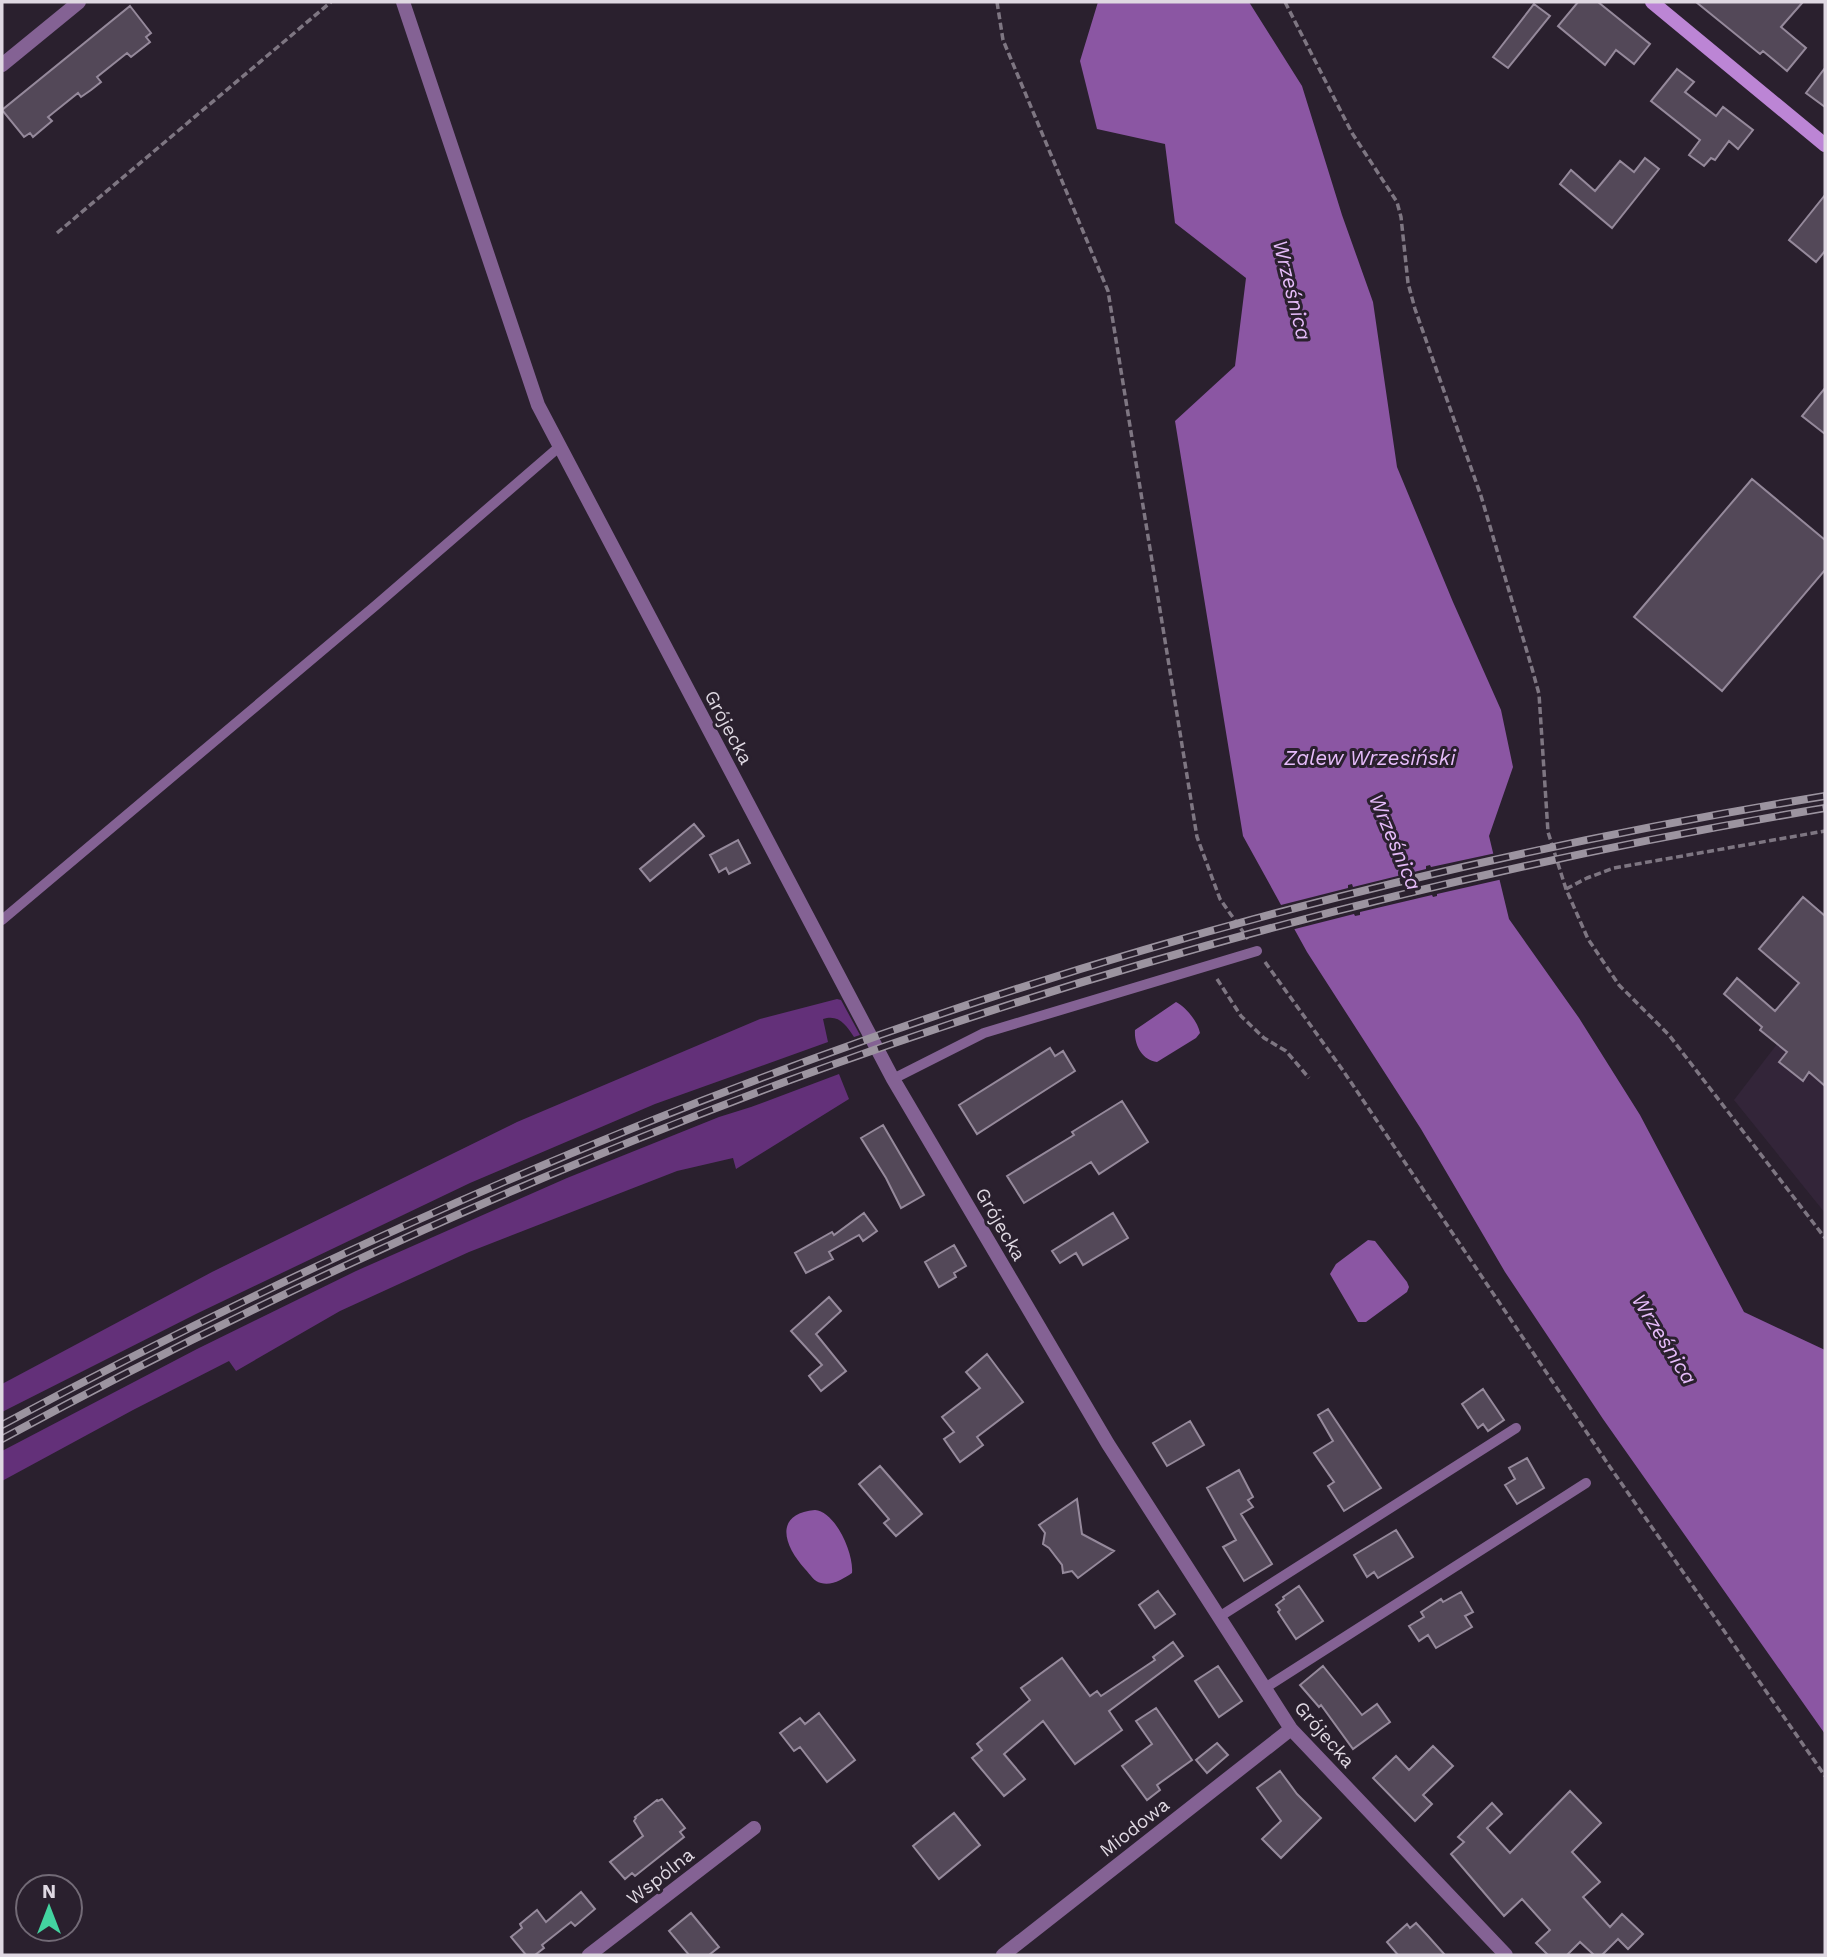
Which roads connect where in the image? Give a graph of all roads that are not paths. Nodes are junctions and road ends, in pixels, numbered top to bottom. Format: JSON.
{"nodes":[{"id":1,"x":79,"y":2,"type":"edge"},
{"id":2,"x":403,"y":2,"type":"edge"},
{"id":3,"x":1652,"y":2,"type":"edge"},
{"id":4,"x":2,"y":65,"type":"edge"},
{"id":5,"x":1825,"y":145,"type":"edge"},
{"id":6,"x":559,"y":447,"type":"junction"},
{"id":7,"x":2,"y":920,"type":"edge"},
{"id":8,"x":1257,"y":951,"type":"road end"},
{"id":9,"x":893,"y":1079,"type":"junction"},
{"id":10,"x":1516,"y":1428,"type":"dead end"},
{"id":11,"x":1586,"y":1483,"type":"dead end"},
{"id":12,"x":1219,"y":1617,"type":"junction"},
{"id":13,"x":1265,"y":1688,"type":"junction"},
{"id":14,"x":1291,"y":1729,"type":"junction"},
{"id":15,"x":754,"y":1828,"type":"dead end"},
{"id":16,"x":589,"y":1955,"type":"edge"},
{"id":17,"x":1003,"y":1955,"type":"edge"},
{"id":18,"x":1506,"y":1955,"type":"edge"}],
"edges":[{"from":1,"to":4,"type":"street"},
{"from":2,"to":6,"type":"street","name":"Grójecka"},
{"from":3,"to":5,"type":"street"},
{"from":6,"to":7,"type":"lane"},
{"from":6,"to":9,"type":"street","name":"Grójecka"},
{"from":8,"to":9,"type":"lane"},
{"from":9,"to":12,"type":"street","name":"Grójecka"},
{"from":10,"to":12,"type":"lane"},
{"from":11,"to":13,"type":"lane"},
{"from":12,"to":13,"type":"street","name":"Grójecka"},
{"from":13,"to":14,"type":"street","name":"Grójecka"},
{"from":14,"to":17,"type":"street","name":"Miodowa"},
{"from":14,"to":18,"type":"street","name":"Grójecka"},
{"from":15,"to":16,"type":"street","name":"Wspólna"}]}
